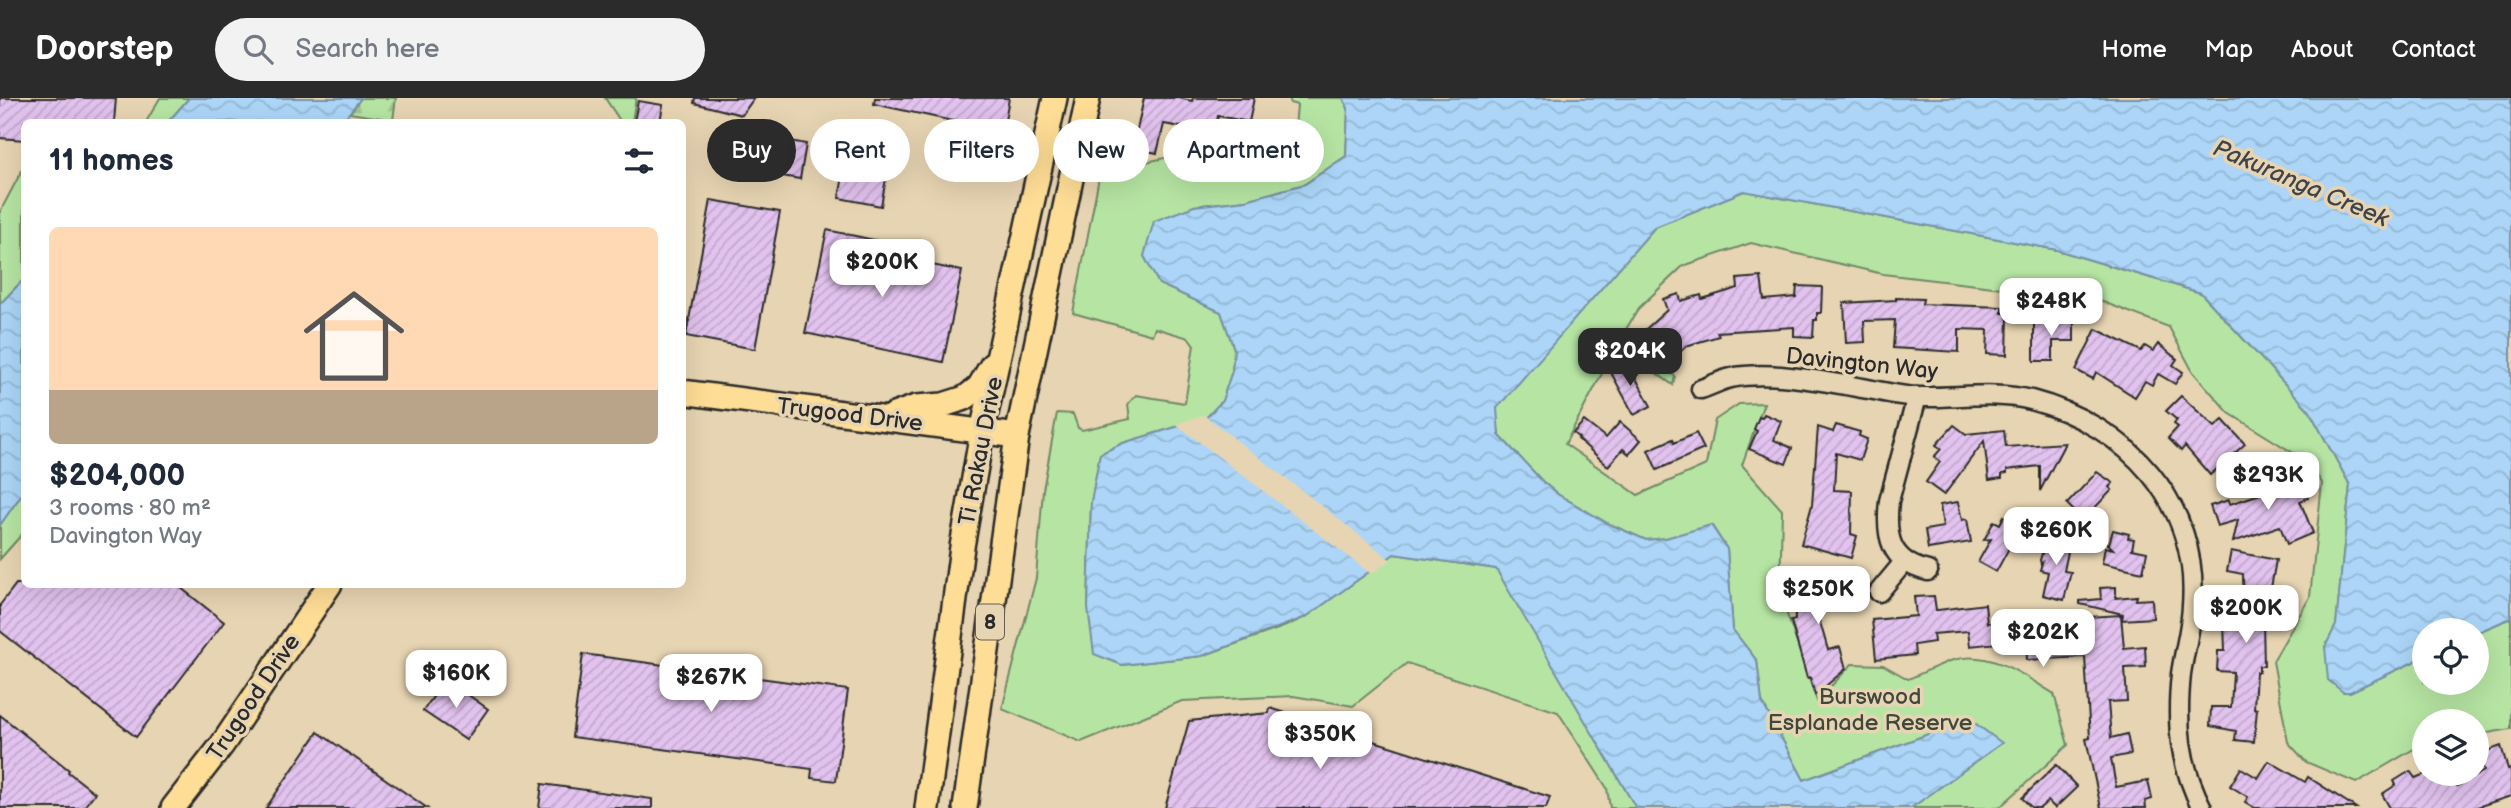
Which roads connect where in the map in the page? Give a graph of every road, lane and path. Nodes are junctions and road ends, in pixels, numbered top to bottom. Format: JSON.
{"nodes":[{"id":1,"x":1055,"y":98,"type":"edge"},
{"id":2,"x":1088,"y":98,"type":"edge"},
{"id":3,"x":999,"y":353,"type":"junction"},
{"id":4,"x":1701,"y":389,"type":"dead end"},
{"id":5,"x":686,"y":393,"type":"edge"},
{"id":6,"x":1917,"y":397,"type":"junction"},
{"id":7,"x":885,"y":418,"type":"junction"},
{"id":8,"x":982,"y":432,"type":"junction"},
{"id":9,"x":1017,"y":436,"type":"junction"},
{"id":10,"x":1904,"y":562,"type":"junction"},
{"id":11,"x":1928,"y":571,"type":"dead end"},
{"id":12,"x":327,"y":588,"type":"edge"},
{"id":13,"x":1879,"y":592,"type":"dead end"},
{"id":14,"x":173,"y":808,"type":"edge"},
{"id":15,"x":927,"y":808,"type":"edge"},
{"id":16,"x":965,"y":808,"type":"edge"},
{"id":17,"x":2202,"y":808,"type":"edge"}],
"edges":[{"from":1,"to":3,"type":"main road","name":"Ti Rakau Drive","number":"8"},
{"from":2,"to":9,"type":"main road","name":"Ti Rakau Drive","number":"8"},
{"from":3,"to":7,"type":"main road"},
{"from":3,"to":8,"type":"main road","name":"Ti Rakau Drive","number":"8"},
{"from":4,"to":6,"type":"street","name":"Davington Way"},
{"from":5,"to":7,"type":"main road","name":"Trugood Drive"},
{"from":6,"to":10,"type":"street"},
{"from":6,"to":17,"type":"street","name":"Davington Way"},
{"from":7,"to":8,"type":"main road","name":"Trugood Drive"},
{"from":8,"to":9,"type":"main road","name":"Trugood Drive"},
{"from":8,"to":15,"type":"main road","name":"Ti Rakau Drive","number":"8"},
{"from":9,"to":16,"type":"main road","name":"Ti Rakau Drive","number":"8"},
{"from":10,"to":11,"type":"street"},
{"from":10,"to":13,"type":"street"},
{"from":12,"to":14,"type":"main road","name":"Trugood Drive"}]}
